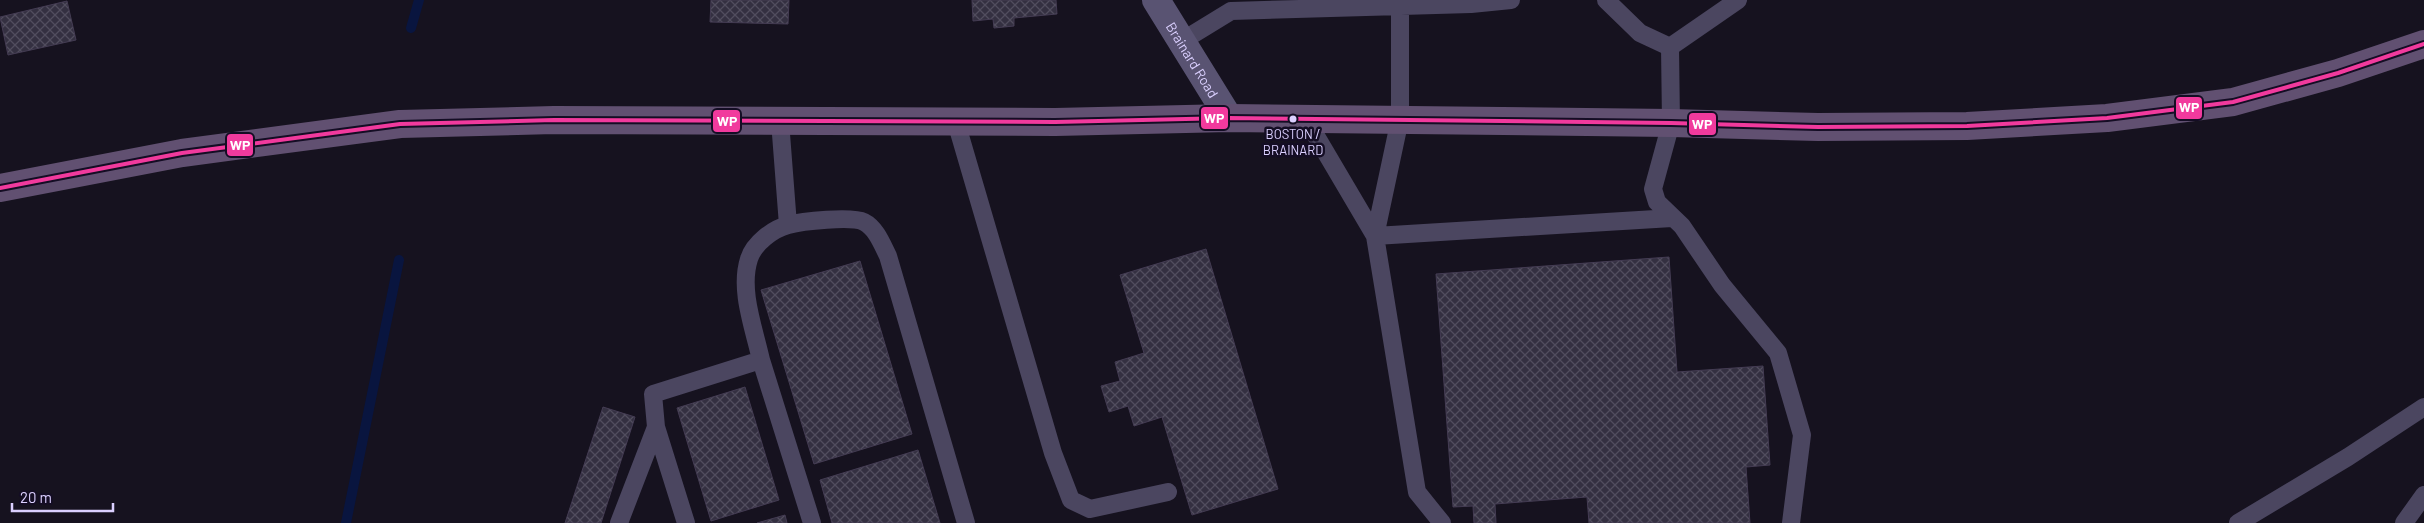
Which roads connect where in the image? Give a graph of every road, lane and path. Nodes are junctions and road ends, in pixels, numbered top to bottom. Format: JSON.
{"nodes":[{"id":1,"x":1156,"y":0,"type":"edge"},
{"id":2,"x":1511,"y":0,"type":"edge"},
{"id":3,"x":1606,"y":0,"type":"edge"},
{"id":4,"x":1738,"y":0,"type":"edge"},
{"id":5,"x":1470,"y":2,"type":"edge"},
{"id":6,"x":1231,"y":6,"type":"edge"},
{"id":7,"x":1400,"y":6,"type":"junction"},
{"id":8,"x":1182,"y":41,"type":"junction"},
{"id":9,"x":2424,"y":44,"type":"edge"},
{"id":10,"x":1670,"y":47,"type":"junction"},
{"id":11,"x":1230,"y":118,"type":"junction"},
{"id":12,"x":1306,"y":119,"type":"junction"},
{"id":13,"x":1400,"y":119,"type":"junction"},
{"id":14,"x":780,"y":121,"type":"junction"},
{"id":15,"x":956,"y":122,"type":"junction"},
{"id":16,"x":1671,"y":122,"type":"junction"},
{"id":17,"x":0,"y":188,"type":"edge"},
{"id":18,"x":1672,"y":218,"type":"junction"},
{"id":19,"x":788,"y":225,"type":"junction"},
{"id":20,"x":1375,"y":236,"type":"junction"},
{"id":21,"x":761,"y":360,"type":"junction"},
{"id":22,"x":2424,"y":407,"type":"edge"},
{"id":23,"x":656,"y":427,"type":"junction"},
{"id":24,"x":1168,"y":492,"type":"dead end"},
{"id":25,"x":2424,"y":495,"type":"edge"},
{"id":26,"x":619,"y":523,"type":"edge"},
{"id":27,"x":686,"y":523,"type":"edge"},
{"id":28,"x":812,"y":523,"type":"edge"},
{"id":29,"x":966,"y":523,"type":"edge"},
{"id":30,"x":1442,"y":523,"type":"edge"},
{"id":31,"x":1790,"y":523,"type":"edge"},
{"id":32,"x":2238,"y":523,"type":"edge"},
{"id":33,"x":2404,"y":523,"type":"edge"}],
"edges":[{"from":1,"to":8,"type":"street","name":"Brainard Road"},
{"from":2,"to":5,"type":"lane"},
{"from":3,"to":10,"type":"lane"},
{"from":4,"to":10,"type":"lane"},
{"from":5,"to":7,"type":"lane"},
{"from":6,"to":7,"type":"lane"},
{"from":6,"to":8,"type":"lane"},
{"from":7,"to":13,"type":"lane"},
{"from":8,"to":11,"type":"street","name":"Brainard Road"},
{"from":9,"to":16,"type":"main road"},
{"from":10,"to":16,"type":"lane"},
{"from":11,"to":12,"type":"main road"},
{"from":11,"to":15,"type":"main road"},
{"from":12,"to":13,"type":"main road"},
{"from":12,"to":20,"type":"lane"},
{"from":13,"to":16,"type":"main road"},
{"from":13,"to":20,"type":"lane"},
{"from":14,"to":15,"type":"main road"},
{"from":14,"to":17,"type":"main road"},
{"from":14,"to":19,"type":"lane"},
{"from":15,"to":24,"type":"lane"},
{"from":16,"to":18,"type":"lane"},
{"from":18,"to":20,"type":"lane"},
{"from":18,"to":31,"type":"lane"},
{"from":19,"to":21,"type":"lane"},
{"from":19,"to":29,"type":"lane"},
{"from":20,"to":30,"type":"lane"},
{"from":21,"to":23,"type":"lane"},
{"from":21,"to":28,"type":"lane"},
{"from":22,"to":32,"type":"lane"},
{"from":23,"to":26,"type":"lane"},
{"from":23,"to":27,"type":"lane"},
{"from":25,"to":33,"type":"lane"}]}
